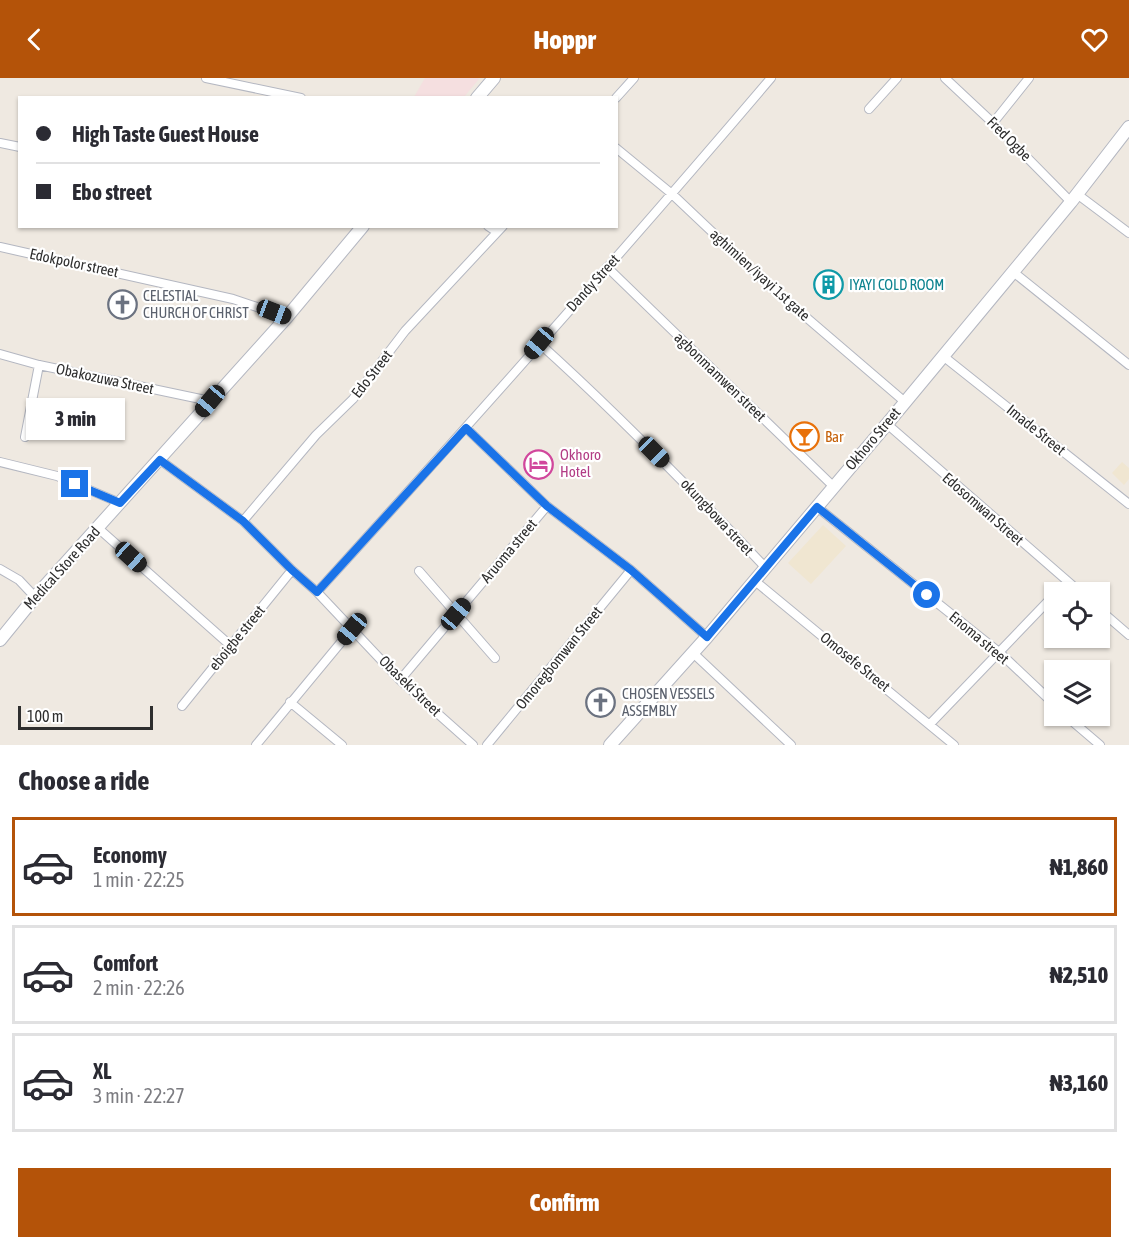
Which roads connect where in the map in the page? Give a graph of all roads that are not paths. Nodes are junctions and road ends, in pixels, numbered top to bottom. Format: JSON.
{"nodes":[{"id":1,"x":206,"y":78,"type":"edge"},
{"id":2,"x":494,"y":78,"type":"edge"},
{"id":3,"x":634,"y":78,"type":"edge"},
{"id":4,"x":771,"y":78,"type":"edge"},
{"id":5,"x":897,"y":78,"type":"edge"},
{"id":6,"x":945,"y":78,"type":"edge"},
{"id":7,"x":1029,"y":78,"type":"edge"},
{"id":8,"x":292,"y":96,"type":"edge"},
{"id":9,"x":479,"y":96,"type":"edge"},
{"id":10,"x":618,"y":96,"type":"edge"},
{"id":11,"x":869,"y":109,"type":"dead end"},
{"id":12,"x":993,"y":123,"type":"junction"},
{"id":13,"x":1129,"y":127,"type":"edge"},
{"id":14,"x":0,"y":143,"type":"edge"},
{"id":15,"x":18,"y":147,"type":"edge"},
{"id":16,"x":618,"y":150,"type":"edge"},
{"id":17,"x":672,"y":194,"type":"junction"},
{"id":18,"x":1074,"y":198,"type":"junction"},
{"id":19,"x":361,"y":228,"type":"edge"},
{"id":20,"x":500,"y":229,"type":"edge"},
{"id":21,"x":1129,"y":233,"type":"edge"},
{"id":22,"x":0,"y":247,"type":"edge"},
{"id":23,"x":607,"y":267,"type":"junction"},
{"id":24,"x":1012,"y":271,"type":"junction"},
{"id":25,"x":287,"y":317,"type":"junction"},
{"id":26,"x":539,"y":343,"type":"junction"},
{"id":27,"x":0,"y":354,"type":"edge"},
{"id":28,"x":943,"y":356,"type":"junction"},
{"id":29,"x":39,"y":365,"type":"junction"},
{"id":30,"x":1129,"y":365,"type":"edge"},
{"id":31,"x":210,"y":401,"type":"junction"},
{"id":32,"x":905,"y":402,"type":"junction"},
{"id":33,"x":887,"y":424,"type":"junction"},
{"id":34,"x":466,"y":428,"type":"junction"},
{"id":35,"x":25,"y":437,"type":"dead end"},
{"id":36,"x":160,"y":460,"type":"junction"},
{"id":37,"x":0,"y":462,"type":"edge"},
{"id":38,"x":833,"y":486,"type":"junction"},
{"id":39,"x":120,"y":503,"type":"junction"},
{"id":40,"x":1129,"y":504,"type":"edge"},
{"id":41,"x":547,"y":506,"type":"junction"},
{"id":42,"x":817,"y":507,"type":"junction"},
{"id":43,"x":243,"y":521,"type":"junction"},
{"id":44,"x":98,"y":528,"type":"junction"},
{"id":45,"x":765,"y":567,"type":"junction"},
{"id":46,"x":0,"y":569,"type":"edge"},
{"id":47,"x":292,"y":570,"type":"junction"},
{"id":48,"x":631,"y":570,"type":"junction"},
{"id":49,"x":418,"y":571,"type":"dead end"},
{"id":50,"x":755,"y":581,"type":"junction"},
{"id":51,"x":1067,"y":582,"type":"edge"},
{"id":52,"x":317,"y":592,"type":"junction"},
{"id":53,"x":35,"y":597,"type":"junction"},
{"id":54,"x":1044,"y":607,"type":"edge"},
{"id":55,"x":456,"y":614,"type":"junction"},
{"id":56,"x":1110,"y":619,"type":"edge"},
{"id":57,"x":352,"y":629,"type":"junction"},
{"id":58,"x":1129,"y":635,"type":"edge"},
{"id":59,"x":707,"y":637,"type":"junction"},
{"id":60,"x":0,"y":640,"type":"edge"},
{"id":61,"x":231,"y":646,"type":"junction"},
{"id":62,"x":692,"y":652,"type":"junction"},
{"id":63,"x":1000,"y":653,"type":"junction"},
{"id":64,"x":495,"y":658,"type":"dead end"},
{"id":65,"x":400,"y":680,"type":"junction"},
{"id":66,"x":1044,"y":695,"type":"edge"},
{"id":67,"x":290,"y":702,"type":"junction"},
{"id":68,"x":182,"y":706,"type":"dead end"},
{"id":69,"x":930,"y":724,"type":"junction"},
{"id":70,"x":1076,"y":726,"type":"edge"},
{"id":71,"x":1090,"y":741,"type":"edge"},
{"id":72,"x":256,"y":745,"type":"edge"},
{"id":73,"x":342,"y":745,"type":"edge"},
{"id":74,"x":473,"y":745,"type":"edge"},
{"id":75,"x":487,"y":745,"type":"edge"},
{"id":76,"x":610,"y":745,"type":"edge"},
{"id":77,"x":791,"y":745,"type":"edge"},
{"id":78,"x":954,"y":745,"type":"edge"},
{"id":79,"x":1100,"y":745,"type":"edge"}],
"edges":[{"from":1,"to":8,"type":"street"},
{"from":2,"to":9,"type":"street"},
{"from":3,"to":10,"type":"street"},
{"from":4,"to":17,"type":"street","name":"Dandy Street"},
{"from":5,"to":11,"type":"street"},
{"from":6,"to":12,"type":"street","name":"Fred Ogbe"},
{"from":7,"to":12,"type":"street"},
{"from":12,"to":18,"type":"street","name":"Fred Ogbe"},
{"from":13,"to":18,"type":"street","name":"Okhoro Street"},
{"from":14,"to":15,"type":"street"},
{"from":16,"to":17,"type":"street","name":"aghimien/iyayi 1st gate"},
{"from":17,"to":23,"type":"street","name":"Dandy Street"},
{"from":17,"to":32,"type":"street","name":"aghimien/iyayi 1st gate"},
{"from":18,"to":21,"type":"street","name":"Fred Ogbe"},
{"from":18,"to":24,"type":"street","name":"Okhoro Street"},
{"from":19,"to":25,"type":"street","name":"Medical Store Road"},
{"from":20,"to":43,"type":"street","name":"Edo Street"},
{"from":22,"to":25,"type":"street","name":"Edokpolor street"},
{"from":23,"to":26,"type":"street","name":"Dandy Street"},
{"from":23,"to":38,"type":"street","name":"agbonmamwen street"},
{"from":24,"to":28,"type":"street","name":"Okhoro Street"},
{"from":24,"to":30,"type":"street"},
{"from":25,"to":31,"type":"street","name":"Medical Store Road"},
{"from":26,"to":34,"type":"street","name":"Dandy Street"},
{"from":26,"to":45,"type":"street","name":"okungbowa street"},
{"from":27,"to":29,"type":"street","name":"Obakozuwa Street"},
{"from":28,"to":32,"type":"street","name":"Okhoro Street"},
{"from":28,"to":40,"type":"street","name":"Imade Street"},
{"from":29,"to":31,"type":"street","name":"Obakozuwa Street"},
{"from":29,"to":35,"type":"street"},
{"from":31,"to":36,"type":"street","name":"Medical Store Road"},
{"from":32,"to":33,"type":"street","name":"Okhoro Street"},
{"from":33,"to":38,"type":"street","name":"Okhoro Street"},
{"from":33,"to":51,"type":"street","name":"Edosomwan Street"},
{"from":34,"to":41,"type":"street"},
{"from":34,"to":52,"type":"street","name":"Dandy Street"},
{"from":36,"to":39,"type":"street","name":"Medical Store Road"},
{"from":36,"to":43,"type":"street","name":"Obaseki Street"},
{"from":37,"to":39,"type":"street"},
{"from":38,"to":42,"type":"street","name":"Okhoro Street"},
{"from":39,"to":44,"type":"street","name":"Medical Store Road"},
{"from":41,"to":48,"type":"street"},
{"from":41,"to":55,"type":"street","name":"Aruoma street"},
{"from":42,"to":45,"type":"street","name":"Okhoro Street"},
{"from":42,"to":63,"type":"street","name":"Enoma street"},
{"from":43,"to":47,"type":"street","name":"Obaseki Street"},
{"from":44,"to":53,"type":"street","name":"Medical Store Road"},
{"from":44,"to":61,"type":"street"},
{"from":45,"to":50,"type":"street","name":"Okhoro Street"},
{"from":46,"to":53,"type":"street"},
{"from":47,"to":52,"type":"street","name":"Obaseki Street"},
{"from":47,"to":61,"type":"street","name":"eboigbe street"},
{"from":48,"to":59,"type":"street"},
{"from":48,"to":75,"type":"street","name":"Omoregbomwan Street"},
{"from":49,"to":55,"type":"street"},
{"from":50,"to":59,"type":"street","name":"Okhoro Street"},
{"from":50,"to":69,"type":"street","name":"Omosefe Street"},
{"from":52,"to":57,"type":"street","name":"Obaseki Street"},
{"from":53,"to":60,"type":"street","name":"Medical Store Road"},
{"from":54,"to":63,"type":"street"},
{"from":55,"to":64,"type":"street"},
{"from":55,"to":65,"type":"street","name":"Aruoma street"},
{"from":56,"to":58,"type":"street"},
{"from":57,"to":65,"type":"street","name":"Obaseki Street"},
{"from":57,"to":67,"type":"street"},
{"from":59,"to":62,"type":"street","name":"Okhoro Street"},
{"from":61,"to":68,"type":"street","name":"eboigbe street"},
{"from":62,"to":76,"type":"street","name":"Okhoro Street"},
{"from":62,"to":77,"type":"street"},
{"from":63,"to":66,"type":"street","name":"Enoma street"},
{"from":63,"to":69,"type":"street"},
{"from":65,"to":74,"type":"street","name":"Obaseki Street"},
{"from":67,"to":72,"type":"street"},
{"from":67,"to":73,"type":"street"},
{"from":69,"to":78,"type":"street","name":"Omosefe Street"},
{"from":70,"to":71,"type":"street"},
{"from":71,"to":79,"type":"street"}]}
